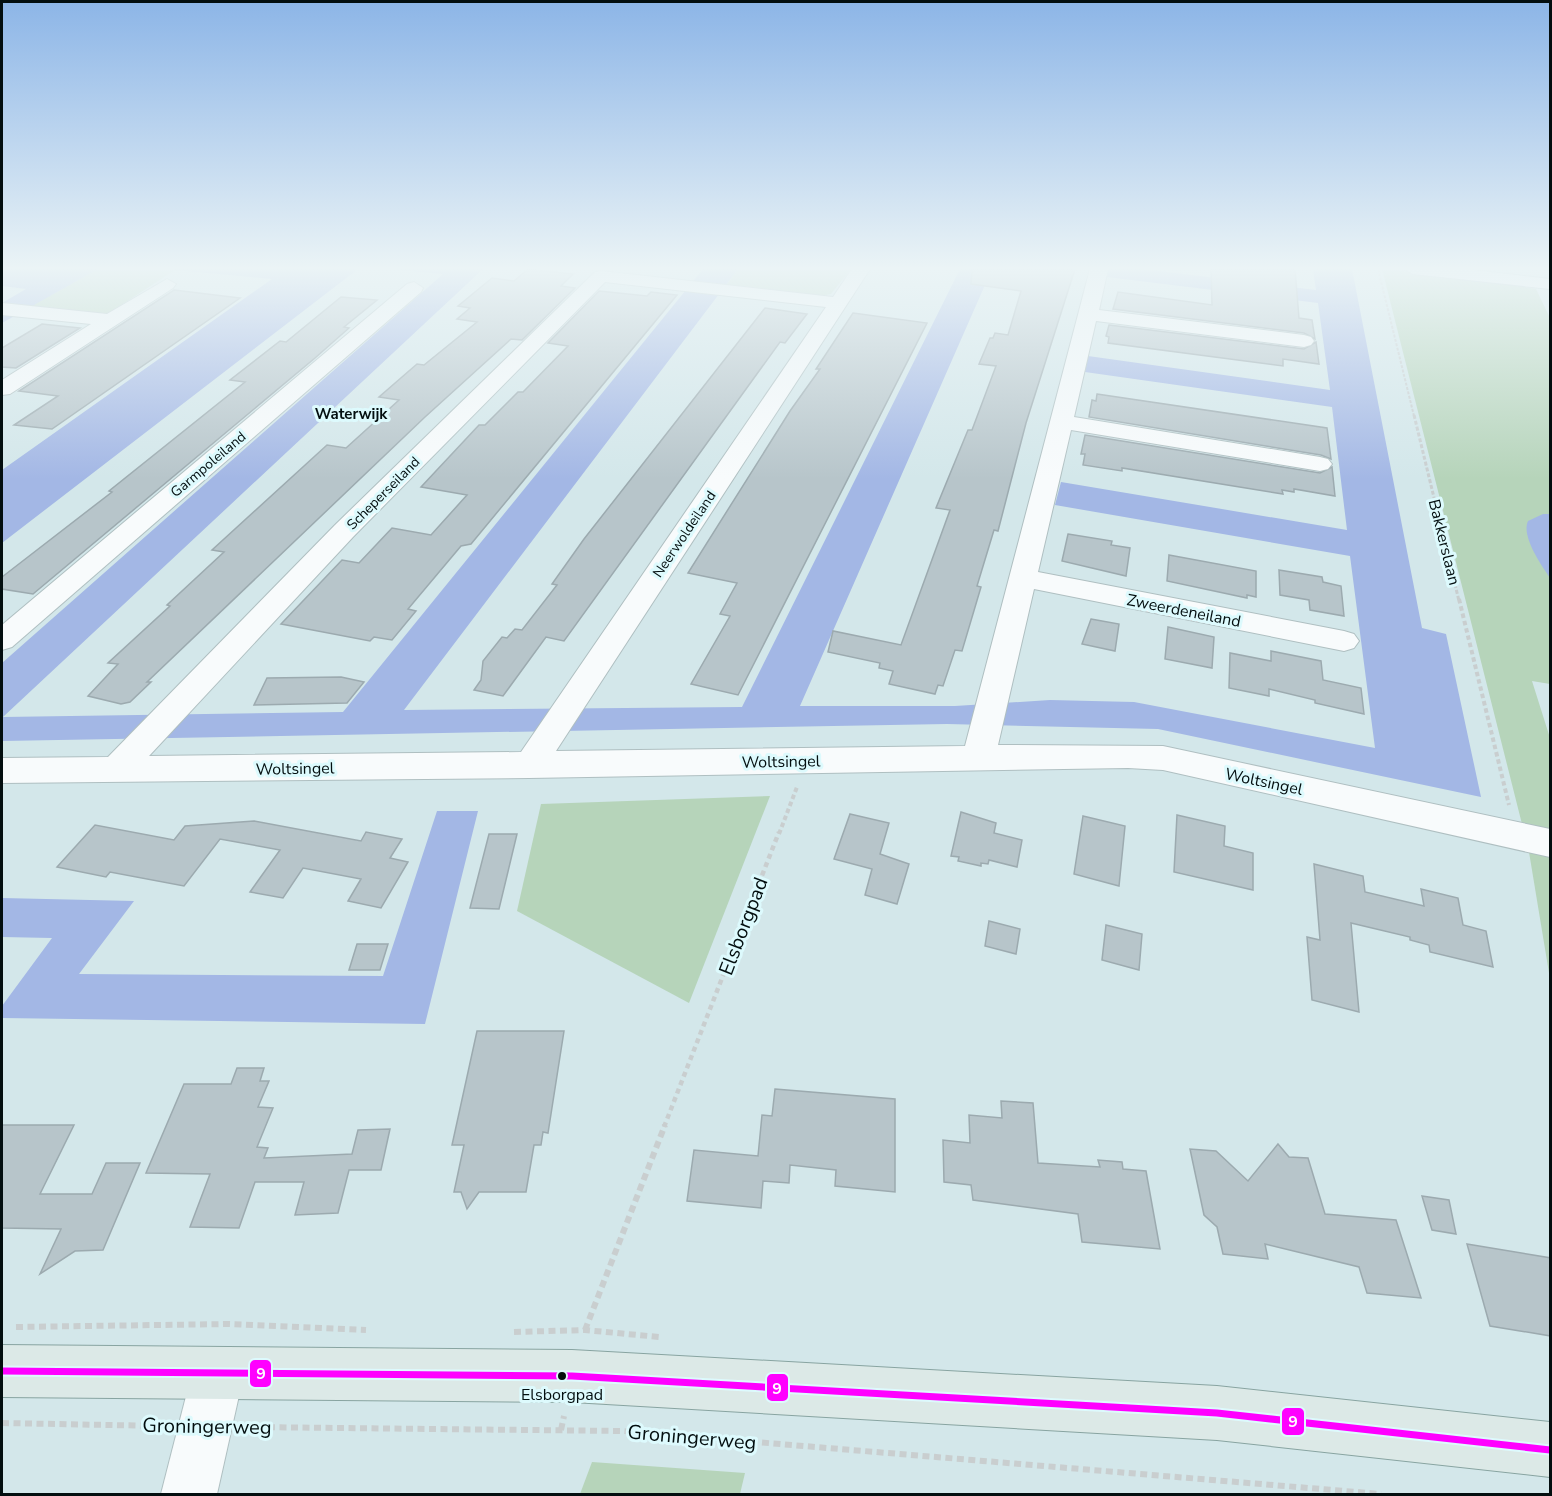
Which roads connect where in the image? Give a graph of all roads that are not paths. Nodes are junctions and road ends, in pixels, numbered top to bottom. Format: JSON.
{"nodes":[{"id":1,"x":81,"y":339,"type":"edge"},
{"id":2,"x":355,"y":339,"type":"edge"},
{"id":3,"x":538,"y":339,"type":"edge"},
{"id":4,"x":815,"y":339,"type":"edge"},
{"id":5,"x":1082,"y":339,"type":"edge"},
{"id":6,"x":1294,"y":339,"type":"edge"},
{"id":7,"x":1304,"y":340,"type":"dead end"},
{"id":8,"x":2,"y":389,"type":"edge"},
{"id":9,"x":1061,"y":422,"type":"junction"},
{"id":10,"x":1320,"y":464,"type":"dead end"},
{"id":11,"x":1024,"y":578,"type":"junction"},
{"id":12,"x":2,"y":640,"type":"edge"},
{"id":13,"x":1344,"y":641,"type":"dead end"},
{"id":14,"x":981,"y":743,"type":"junction"},
{"id":15,"x":538,"y":752,"type":"junction"},
{"id":16,"x":126,"y":758,"type":"junction"},
{"id":17,"x":2,"y":771,"type":"edge"},
{"id":18,"x":1551,"y":843,"type":"edge"},
{"id":19,"x":2,"y":1371,"type":"edge"},
{"id":20,"x":218,"y":1373,"type":"junction"},
{"id":21,"x":1551,"y":1450,"type":"edge"},
{"id":22,"x":189,"y":1494,"type":"edge"}],
"edges":[{"from":1,"to":8,"type":"street"},
{"from":2,"to":12,"type":"street","name":"Garmpoleiland"},
{"from":3,"to":16,"type":"street","name":"Scheperseiland"},
{"from":4,"to":15,"type":"street","name":"Neerwoldeiland"},
{"from":5,"to":9,"type":"street"},
{"from":6,"to":7,"type":"street"},
{"from":9,"to":10,"type":"street"},
{"from":9,"to":11,"type":"street"},
{"from":11,"to":13,"type":"street","name":"Zweerdeneiland"},
{"from":11,"to":14,"type":"street"},
{"from":14,"to":15,"type":"street","name":"Woltsingel"},
{"from":14,"to":18,"type":"street","name":"Woltsingel"},
{"from":15,"to":16,"type":"street","name":"Woltsingel"},
{"from":16,"to":17,"type":"street","name":"Woltsingel"},
{"from":19,"to":20,"type":"main road"},
{"from":20,"to":21,"type":"main road"},
{"from":20,"to":22,"type":"street"}]}
